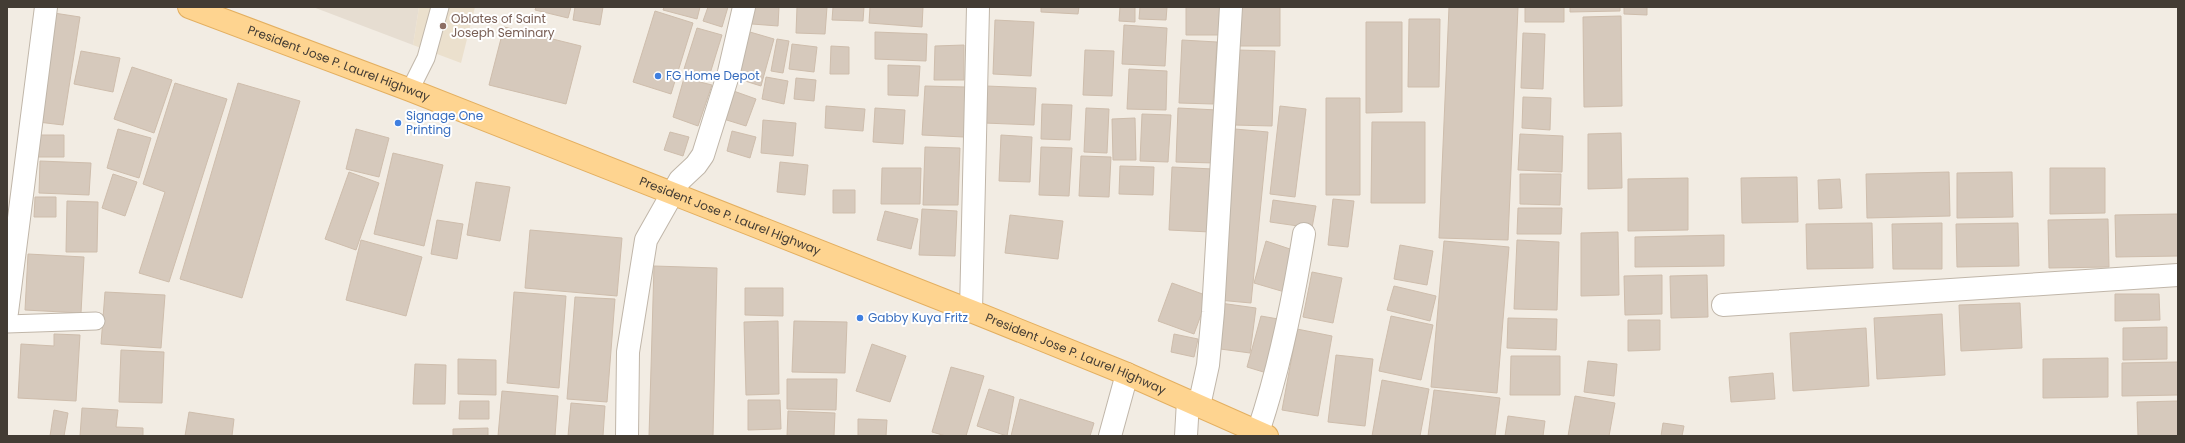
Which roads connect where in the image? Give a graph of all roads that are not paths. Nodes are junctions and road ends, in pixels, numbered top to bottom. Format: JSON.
{"nodes":[{"id":1,"x":46,"y":7,"type":"edge"},
{"id":2,"x":189,"y":7,"type":"edge"},
{"id":3,"x":440,"y":7,"type":"edge"},
{"id":4,"x":744,"y":7,"type":"edge"},
{"id":5,"x":978,"y":7,"type":"edge"},
{"id":6,"x":1231,"y":7,"type":"edge"},
{"id":7,"x":410,"y":90,"type":"junction"},
{"id":8,"x":672,"y":192,"type":"junction"},
{"id":9,"x":1304,"y":234,"type":"dead end"},
{"id":10,"x":2178,"y":275,"type":"edge"},
{"id":11,"x":1723,"y":305,"type":"dead end"},
{"id":12,"x":971,"y":311,"type":"junction"},
{"id":13,"x":7,"y":312,"type":"edge"},
{"id":14,"x":96,"y":321,"type":"dead end"},
{"id":15,"x":7,"y":324,"type":"edge"},
{"id":16,"x":1126,"y":374,"type":"junction"},
{"id":17,"x":1194,"y":403,"type":"junction"},
{"id":18,"x":1262,"y":434,"type":"edge"},
{"id":19,"x":627,"y":436,"type":"edge"},
{"id":20,"x":1110,"y":436,"type":"edge"},
{"id":21,"x":1186,"y":436,"type":"edge"}],
"edges":[{"from":1,"to":13,"type":"street"},
{"from":2,"to":7,"type":"main road","name":"President Jose P. Laurel Highway"},
{"from":3,"to":7,"type":"lane"},
{"from":4,"to":8,"type":"street"},
{"from":5,"to":12,"type":"street"},
{"from":6,"to":17,"type":"street"},
{"from":7,"to":8,"type":"main road","name":"President Jose P. Laurel Highway"},
{"from":8,"to":12,"type":"main road","name":"President Jose P. Laurel Highway"},
{"from":8,"to":19,"type":"street"},
{"from":9,"to":18,"type":"street"},
{"from":10,"to":11,"type":"street"},
{"from":12,"to":16,"type":"main road","name":"President Jose P. Laurel Highway"},
{"from":14,"to":15,"type":"lane"},
{"from":16,"to":17,"type":"main road","name":"President Jose P. Laurel Highway"},
{"from":16,"to":20,"type":"street"},
{"from":17,"to":18,"type":"main road","name":"President Jose P. Laurel Highway"},
{"from":17,"to":21,"type":"street"}]}
